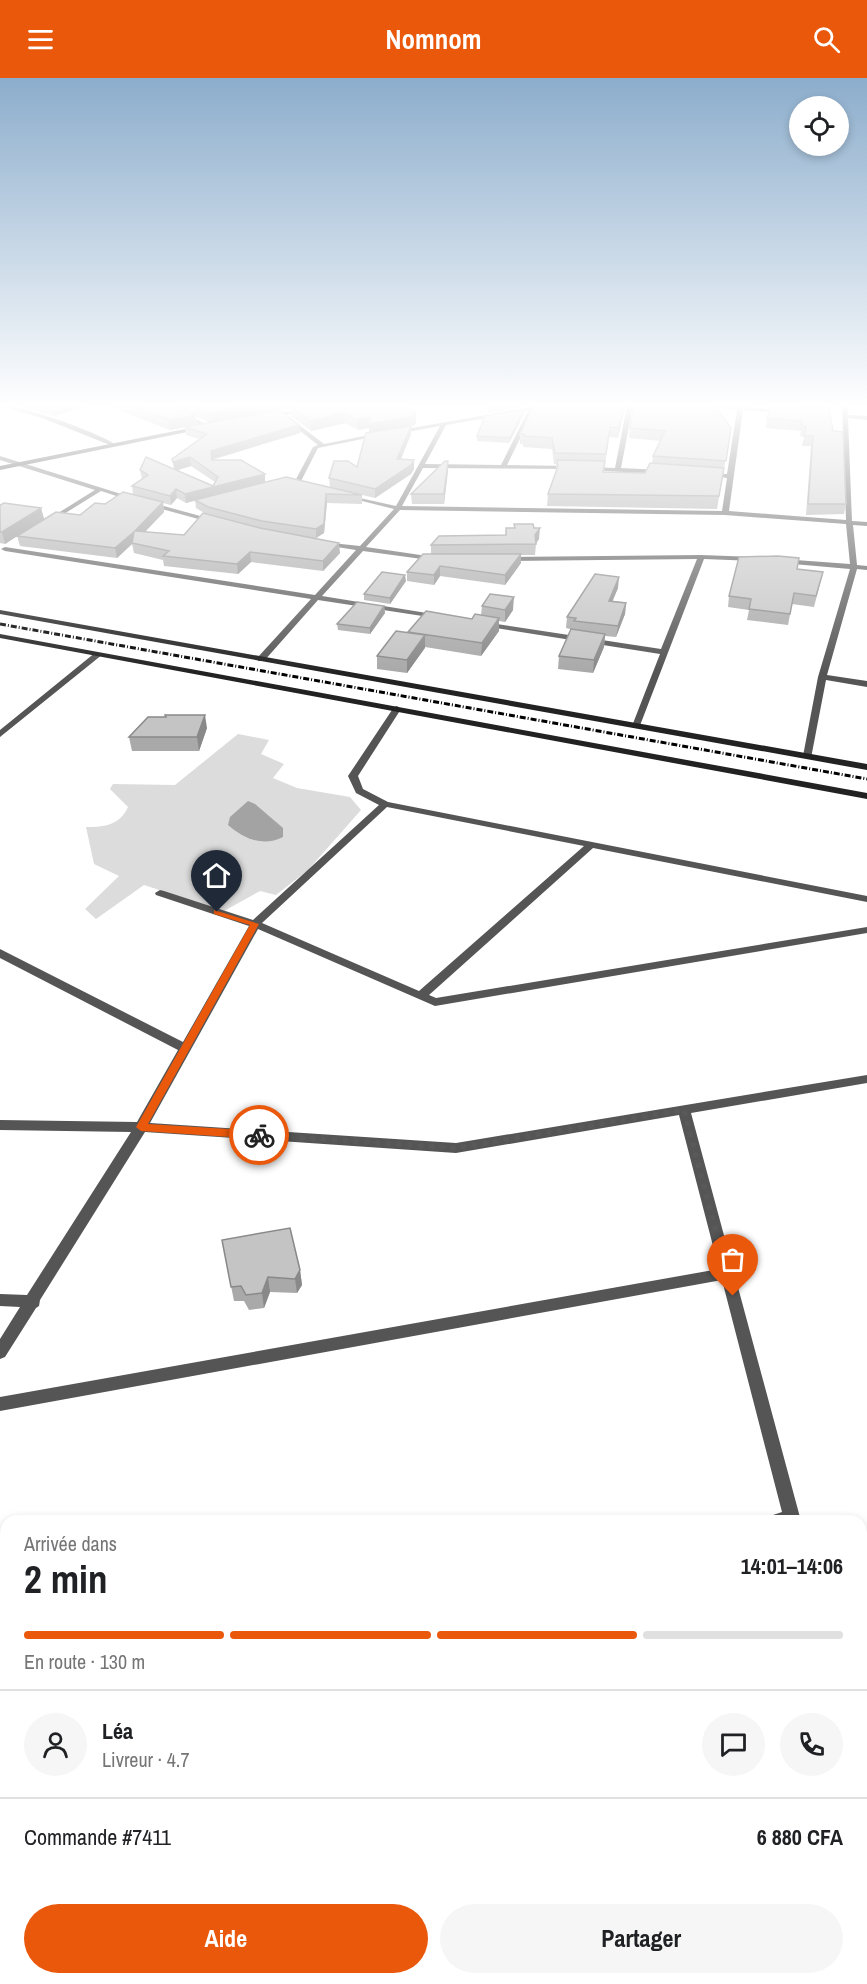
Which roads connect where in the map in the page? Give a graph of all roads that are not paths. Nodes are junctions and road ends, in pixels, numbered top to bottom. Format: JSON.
{"nodes":[{"id":1,"x":91,"y":495,"type":"edge"},
{"id":2,"x":117,"y":495,"type":"edge"},
{"id":3,"x":346,"y":495,"type":"edge"},
{"id":4,"x":405,"y":495,"type":"edge"},
{"id":5,"x":727,"y":495,"type":"edge"},
{"id":6,"x":848,"y":495,"type":"edge"},
{"id":7,"x":193,"y":505,"type":"edge"},
{"id":8,"x":398,"y":508,"type":"junction"},
{"id":9,"x":172,"y":510,"type":"junction"},
{"id":10,"x":725,"y":513,"type":"junction"},
{"id":11,"x":217,"y":522,"type":"edge"},
{"id":12,"x":849,"y":522,"type":"junction"},
{"id":13,"x":867,"y":524,"type":"edge"},
{"id":14,"x":42,"y":526,"type":"edge"},
{"id":15,"x":316,"y":542,"type":"edge"},
{"id":16,"x":14,"y":543,"type":"dead end"},
{"id":17,"x":359,"y":549,"type":"junction"},
{"id":18,"x":2,"y":551,"type":"edge"},
{"id":19,"x":701,"y":557,"type":"junction"},
{"id":20,"x":498,"y":559,"type":"edge"},
{"id":21,"x":438,"y":560,"type":"edge"},
{"id":22,"x":760,"y":560,"type":"edge"},
{"id":23,"x":771,"y":560,"type":"edge"},
{"id":24,"x":854,"y":567,"type":"junction"},
{"id":25,"x":867,"y":568,"type":"edge"},
{"id":26,"x":316,"y":598,"type":"junction"},
{"id":27,"x":0,"y":612,"type":"edge"},
{"id":28,"x":444,"y":618,"type":"edge"},
{"id":29,"x":479,"y":623,"type":"edge"},
{"id":30,"x":0,"y":636,"type":"edge"},
{"id":31,"x":664,"y":652,"type":"junction"},
{"id":32,"x":99,"y":654,"type":"junction"},
{"id":33,"x":261,"y":659,"type":"junction"},
{"id":34,"x":822,"y":677,"type":"junction"},
{"id":35,"x":867,"y":684,"type":"edge"},
{"id":36,"x":397,"y":709,"type":"junction"},
{"id":37,"x":4,"y":726,"type":"edge"},
{"id":38,"x":636,"y":726,"type":"junction"},
{"id":39,"x":0,"y":734,"type":"edge"},
{"id":40,"x":808,"y":756,"type":"junction"},
{"id":41,"x":867,"y":767,"type":"edge"},
{"id":42,"x":867,"y":796,"type":"edge"},
{"id":43,"x":385,"y":804,"type":"junction"},
{"id":44,"x":591,"y":845,"type":"junction"},
{"id":45,"x":160,"y":893,"type":"dead end"},
{"id":46,"x":867,"y":899,"type":"edge"},
{"id":47,"x":255,"y":924,"type":"junction"},
{"id":48,"x":867,"y":930,"type":"edge"},
{"id":49,"x":0,"y":953,"type":"edge"},
{"id":50,"x":421,"y":995,"type":"junction"},
{"id":51,"x":185,"y":1048,"type":"junction"},
{"id":52,"x":867,"y":1079,"type":"edge"},
{"id":53,"x":684,"y":1110,"type":"junction"},
{"id":54,"x":0,"y":1125,"type":"edge"},
{"id":55,"x":141,"y":1127,"type":"junction"},
{"id":56,"x":727,"y":1273,"type":"junction"},
{"id":57,"x":0,"y":1300,"type":"edge"},
{"id":58,"x":34,"y":1302,"type":"junction"},
{"id":59,"x":0,"y":1352,"type":"edge"},
{"id":60,"x":0,"y":1404,"type":"edge"},
{"id":61,"x":787,"y":1515,"type":"edge"}],
"edges":[{"from":1,"to":14,"type":"street"},
{"from":2,"to":9,"type":"street"},
{"from":3,"to":8,"type":"street"},
{"from":4,"to":8,"type":"street"},
{"from":5,"to":10,"type":"street"},
{"from":6,"to":12,"type":"street"},
{"from":7,"to":9,"type":"street"},
{"from":8,"to":10,"type":"street"},
{"from":8,"to":17,"type":"street"},
{"from":9,"to":11,"type":"street"},
{"from":10,"to":12,"type":"street"},
{"from":12,"to":13,"type":"street"},
{"from":12,"to":24,"type":"street"},
{"from":15,"to":17,"type":"street"},
{"from":16,"to":18,"type":"street"},
{"from":17,"to":21,"type":"street"},
{"from":17,"to":26,"type":"street"},
{"from":18,"to":26,"type":"street"},
{"from":19,"to":20,"type":"street"},
{"from":19,"to":22,"type":"street"},
{"from":19,"to":31,"type":"street"},
{"from":23,"to":24,"type":"street"},
{"from":24,"to":25,"type":"street"},
{"from":24,"to":34,"type":"street"},
{"from":26,"to":28,"type":"street"},
{"from":26,"to":33,"type":"street"},
{"from":27,"to":33,"type":"main road"},
{"from":29,"to":31,"type":"street"},
{"from":30,"to":32,"type":"main road"},
{"from":31,"to":38,"type":"street"},
{"from":32,"to":36,"type":"main road"},
{"from":32,"to":37,"type":"street"},
{"from":33,"to":38,"type":"main road"},
{"from":34,"to":35,"type":"street"},
{"from":34,"to":40,"type":"street"},
{"from":36,"to":42,"type":"main road"},
{"from":36,"to":43,"type":"street"},
{"from":37,"to":39,"type":"street"},
{"from":38,"to":40,"type":"main road"},
{"from":40,"to":41,"type":"main road"},
{"from":43,"to":44,"type":"street"},
{"from":43,"to":47,"type":"street"},
{"from":44,"to":46,"type":"street"},
{"from":44,"to":50,"type":"street"},
{"from":45,"to":47,"type":"street"},
{"from":47,"to":50,"type":"street"},
{"from":47,"to":51,"type":"street"},
{"from":48,"to":50,"type":"street"},
{"from":49,"to":51,"type":"street"},
{"from":51,"to":55,"type":"street"},
{"from":52,"to":53,"type":"street"},
{"from":53,"to":55,"type":"street"},
{"from":53,"to":56,"type":"street"},
{"from":54,"to":55,"type":"street"},
{"from":55,"to":58,"type":"street"},
{"from":56,"to":60,"type":"street"},
{"from":56,"to":61,"type":"street"},
{"from":57,"to":58,"type":"street"},
{"from":58,"to":59,"type":"street"}]}
